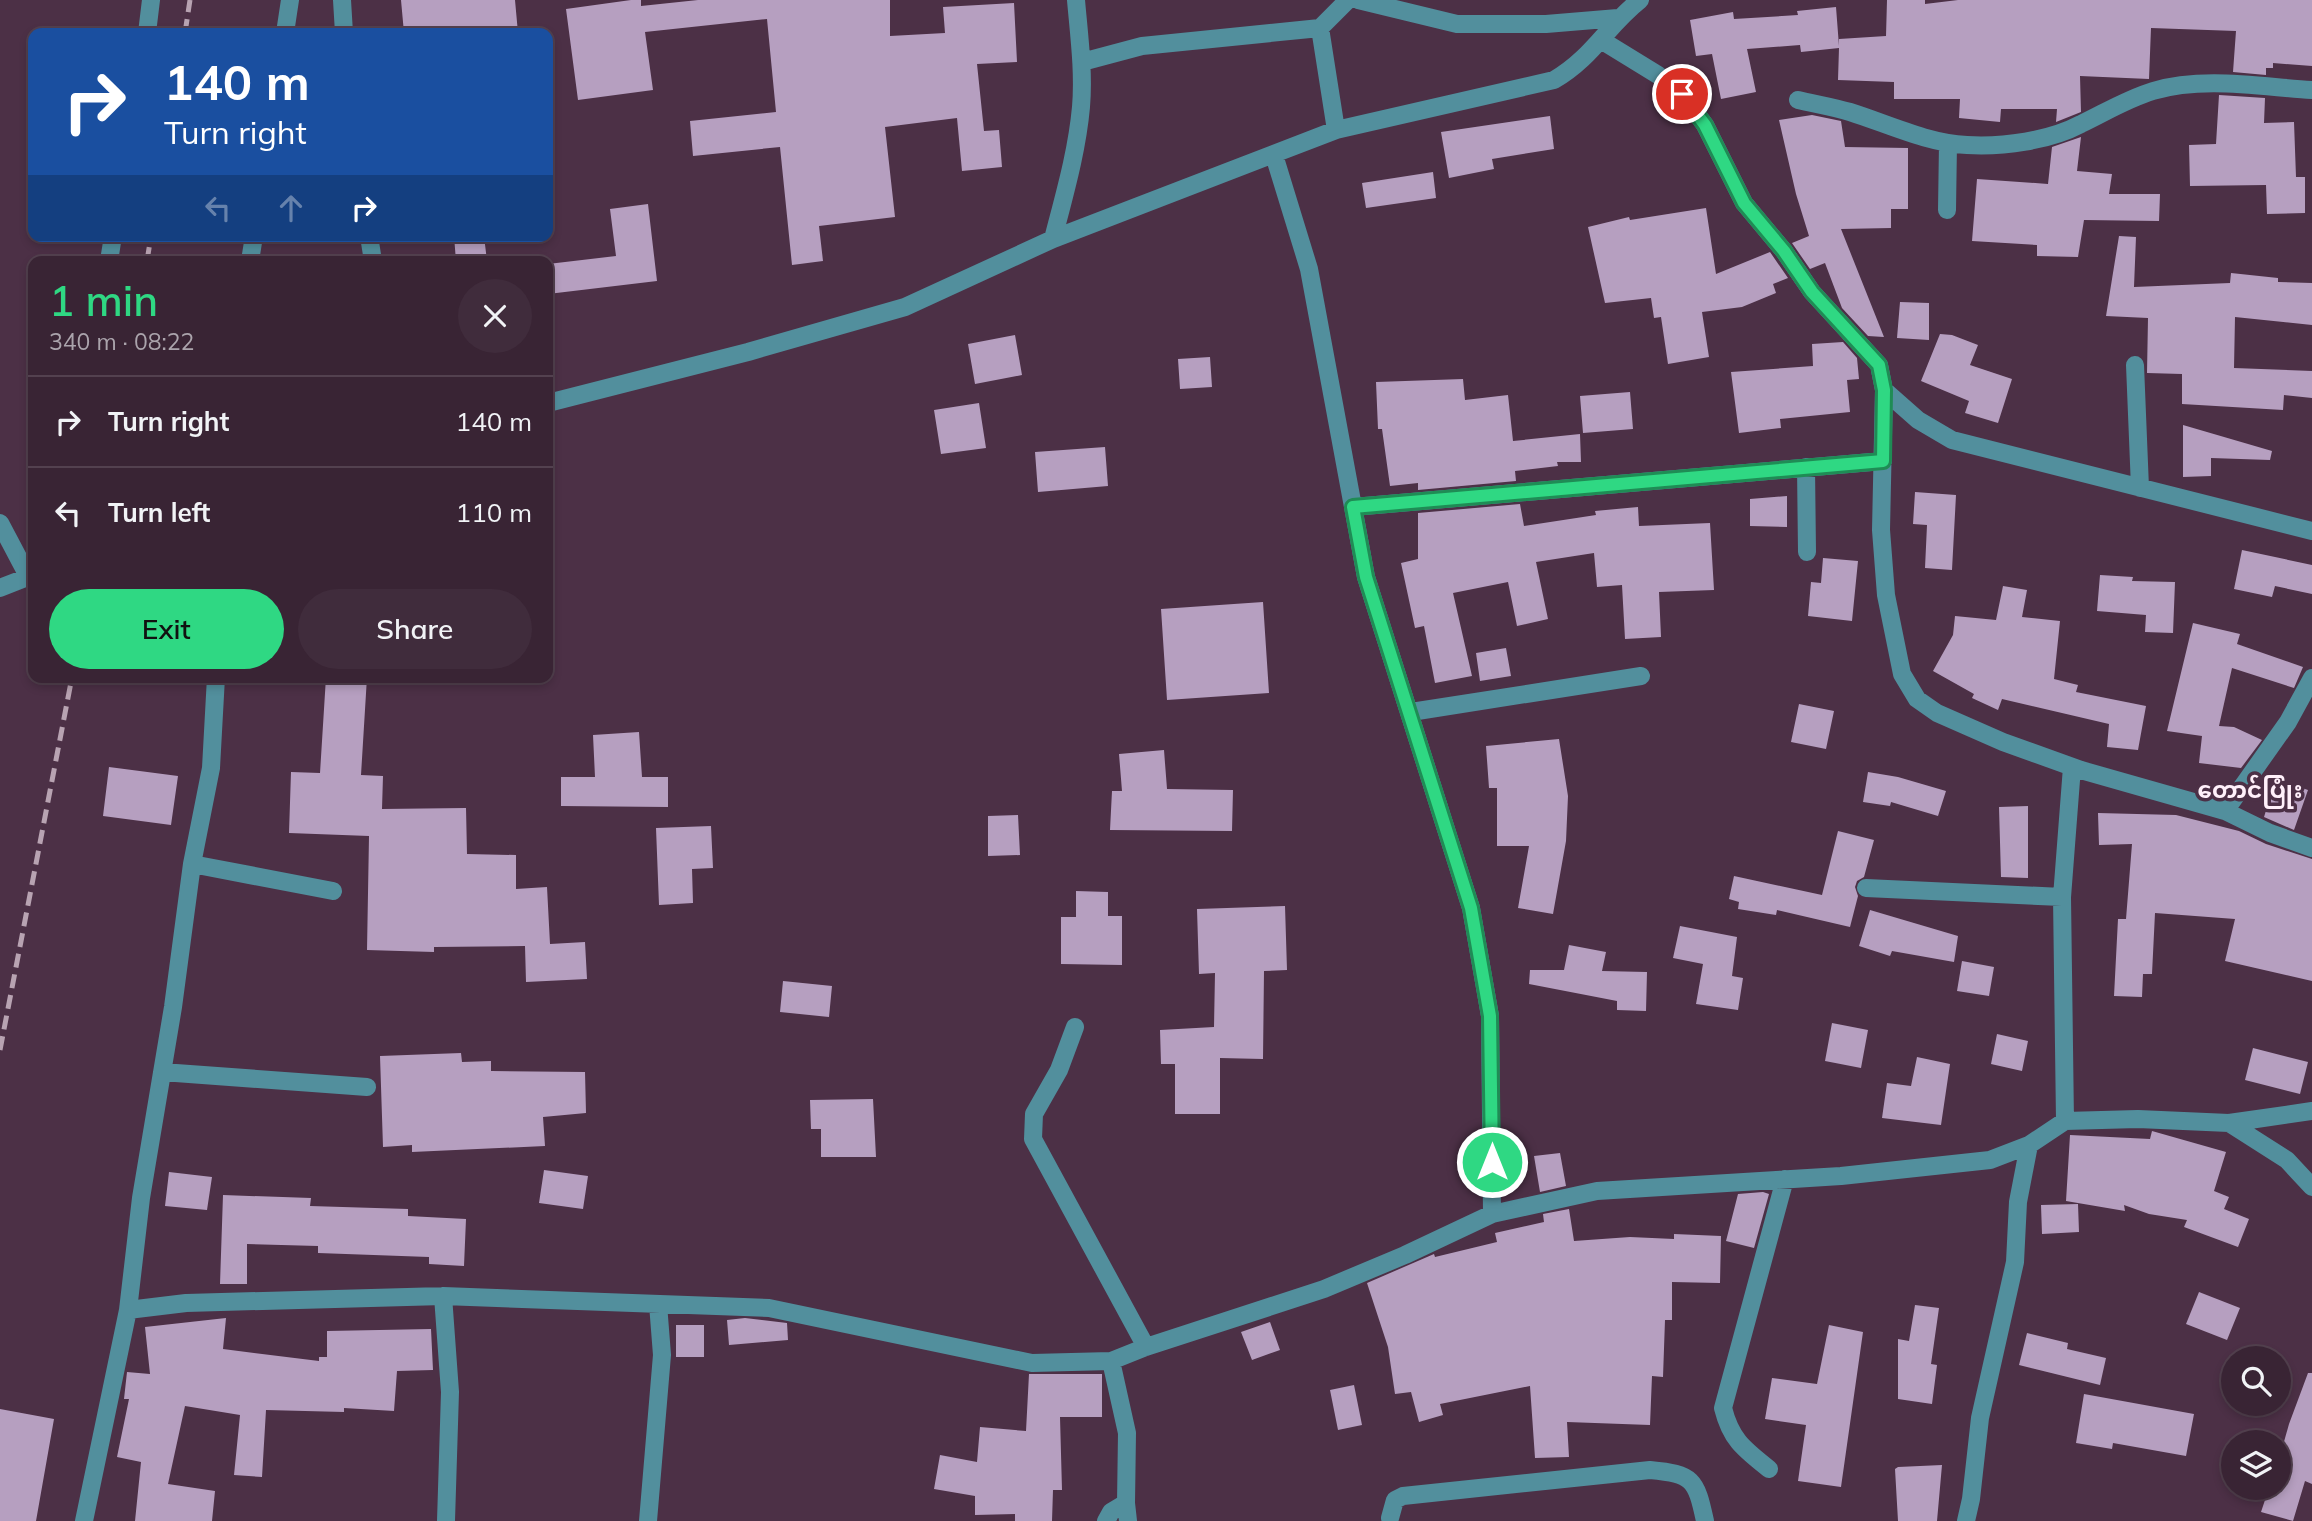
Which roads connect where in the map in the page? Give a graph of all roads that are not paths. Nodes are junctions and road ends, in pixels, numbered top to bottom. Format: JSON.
{"nodes":[{"id":1,"x":151,"y":0,"type":"edge"},
{"id":2,"x":290,"y":0,"type":"edge"},
{"id":3,"x":342,"y":0,"type":"edge"},
{"id":4,"x":1076,"y":0,"type":"edge"},
{"id":5,"x":1348,"y":0,"type":"edge"},
{"id":6,"x":1358,"y":0,"type":"edge"},
{"id":7,"x":1640,"y":0,"type":"edge"},
{"id":8,"x":1618,"y":18,"type":"junction"},
{"id":9,"x":148,"y":28,"type":"edge"},
{"id":10,"x":286,"y":28,"type":"edge"},
{"id":11,"x":344,"y":28,"type":"edge"},
{"id":12,"x":1320,"y":28,"type":"junction"},
{"id":13,"x":1601,"y":40,"type":"junction"},
{"id":14,"x":1082,"y":62,"type":"junction"},
{"id":15,"x":2312,"y":90,"type":"edge"},
{"id":16,"x":1798,"y":100,"type":"dead end"},
{"id":17,"x":1336,"y":130,"type":"junction"},
{"id":18,"x":1948,"y":143,"type":"junction"},
{"id":19,"x":1274,"y":155,"type":"junction"},
{"id":20,"x":1947,"y":210,"type":"dead end"},
{"id":21,"x":1053,"y":239,"type":"junction"},
{"id":22,"x":2135,"y":365,"type":"dead end"},
{"id":23,"x":1884,"y":390,"type":"junction"},
{"id":24,"x":553,"y":401,"type":"edge"},
{"id":25,"x":1883,"y":461,"type":"junction"},
{"id":26,"x":1806,"y":467,"type":"junction"},
{"id":27,"x":2140,"y":488,"type":"junction"},
{"id":28,"x":1353,"y":507,"type":"junction"},
{"id":29,"x":0,"y":523,"type":"edge"},
{"id":30,"x":2312,"y":531,"type":"edge"},
{"id":31,"x":1807,"y":552,"type":"dead end"},
{"id":32,"x":28,"y":571,"type":"edge"},
{"id":33,"x":28,"y":577,"type":"edge"},
{"id":34,"x":0,"y":588,"type":"edge"},
{"id":35,"x":1641,"y":676,"type":"dead end"},
{"id":36,"x":2312,"y":678,"type":"edge"},
{"id":37,"x":216,"y":683,"type":"edge"},
{"id":38,"x":1411,"y":712,"type":"junction"},
{"id":39,"x":2072,"y":767,"type":"junction"},
{"id":40,"x":2225,"y":811,"type":"junction"},
{"id":41,"x":2312,"y":848,"type":"edge"},
{"id":42,"x":192,"y":864,"type":"junction"},
{"id":43,"x":1866,"y":888,"type":"dead end"},
{"id":44,"x":333,"y":891,"type":"dead end"},
{"id":45,"x":2062,"y":897,"type":"junction"},
{"id":46,"x":1075,"y":1027,"type":"dead end"},
{"id":47,"x":162,"y":1072,"type":"junction"},
{"id":48,"x":367,"y":1087,"type":"dead end"},
{"id":49,"x":2312,"y":1111,"type":"edge"},
{"id":50,"x":2066,"y":1121,"type":"junction"},
{"id":51,"x":2229,"y":1123,"type":"junction"},
{"id":52,"x":2029,"y":1145,"type":"junction"},
{"id":53,"x":1785,"y":1179,"type":"junction"},
{"id":54,"x":2312,"y":1187,"type":"edge"},
{"id":55,"x":1492,"y":1214,"type":"junction"},
{"id":56,"x":443,"y":1296,"type":"junction"},
{"id":57,"x":658,"y":1304,"type":"junction"},
{"id":58,"x":128,"y":1310,"type":"junction"},
{"id":59,"x":1146,"y":1347,"type":"junction"},
{"id":60,"x":1111,"y":1361,"type":"junction"},
{"id":61,"x":1769,"y":1469,"type":"dead end"},
{"id":62,"x":1125,"y":1503,"type":"junction"},
{"id":63,"x":1390,"y":1518,"type":"dead end"},
{"id":64,"x":84,"y":1521,"type":"edge"},
{"id":65,"x":446,"y":1521,"type":"edge"},
{"id":66,"x":648,"y":1521,"type":"edge"},
{"id":67,"x":1106,"y":1521,"type":"edge"},
{"id":68,"x":1128,"y":1521,"type":"edge"},
{"id":69,"x":1705,"y":1521,"type":"edge"},
{"id":70,"x":1966,"y":1521,"type":"edge"}],
"edges":[{"from":1,"to":9,"type":"street"},
{"from":2,"to":10,"type":"street"},
{"from":3,"to":11,"type":"street"},
{"from":4,"to":14,"type":"street"},
{"from":5,"to":12,"type":"street"},
{"from":6,"to":8,"type":"street"},
{"from":7,"to":8,"type":"street"},
{"from":8,"to":13,"type":"street"},
{"from":12,"to":14,"type":"street"},
{"from":12,"to":17,"type":"street"},
{"from":13,"to":17,"type":"street"},
{"from":13,"to":23,"type":"street"},
{"from":14,"to":21,"type":"street"},
{"from":15,"to":18,"type":"street"},
{"from":16,"to":18,"type":"street"},
{"from":17,"to":19,"type":"street"},
{"from":18,"to":20,"type":"street"},
{"from":19,"to":21,"type":"street"},
{"from":19,"to":28,"type":"street"},
{"from":21,"to":24,"type":"street"},
{"from":22,"to":27,"type":"street"},
{"from":23,"to":25,"type":"street"},
{"from":23,"to":27,"type":"street"},
{"from":25,"to":26,"type":"street"},
{"from":25,"to":39,"type":"street"},
{"from":26,"to":28,"type":"street"},
{"from":26,"to":31,"type":"street"},
{"from":27,"to":30,"type":"street"},
{"from":28,"to":38,"type":"street"},
{"from":29,"to":32,"type":"street"},
{"from":33,"to":34,"type":"street"},
{"from":35,"to":38,"type":"street"},
{"from":36,"to":40,"type":"street"},
{"from":37,"to":42,"type":"street"},
{"from":38,"to":55,"type":"street"},
{"from":39,"to":40,"type":"street"},
{"from":39,"to":45,"type":"street"},
{"from":40,"to":41,"type":"street"},
{"from":42,"to":44,"type":"street"},
{"from":42,"to":47,"type":"street"},
{"from":43,"to":45,"type":"street"},
{"from":45,"to":50,"type":"street"},
{"from":46,"to":59,"type":"street"},
{"from":47,"to":48,"type":"street"},
{"from":47,"to":58,"type":"street"},
{"from":49,"to":51,"type":"street"},
{"from":50,"to":51,"type":"street"},
{"from":50,"to":52,"type":"street"},
{"from":51,"to":54,"type":"street"},
{"from":52,"to":53,"type":"street"},
{"from":52,"to":70,"type":"street"},
{"from":53,"to":55,"type":"street"},
{"from":53,"to":61,"type":"street"},
{"from":55,"to":59,"type":"street"},
{"from":56,"to":57,"type":"street"},
{"from":56,"to":58,"type":"street"},
{"from":56,"to":65,"type":"street"},
{"from":57,"to":60,"type":"street"},
{"from":57,"to":66,"type":"street"},
{"from":58,"to":64,"type":"street"},
{"from":59,"to":60,"type":"street"},
{"from":60,"to":62,"type":"street"},
{"from":62,"to":67,"type":"street"},
{"from":62,"to":68,"type":"street"},
{"from":63,"to":69,"type":"street"}]}
